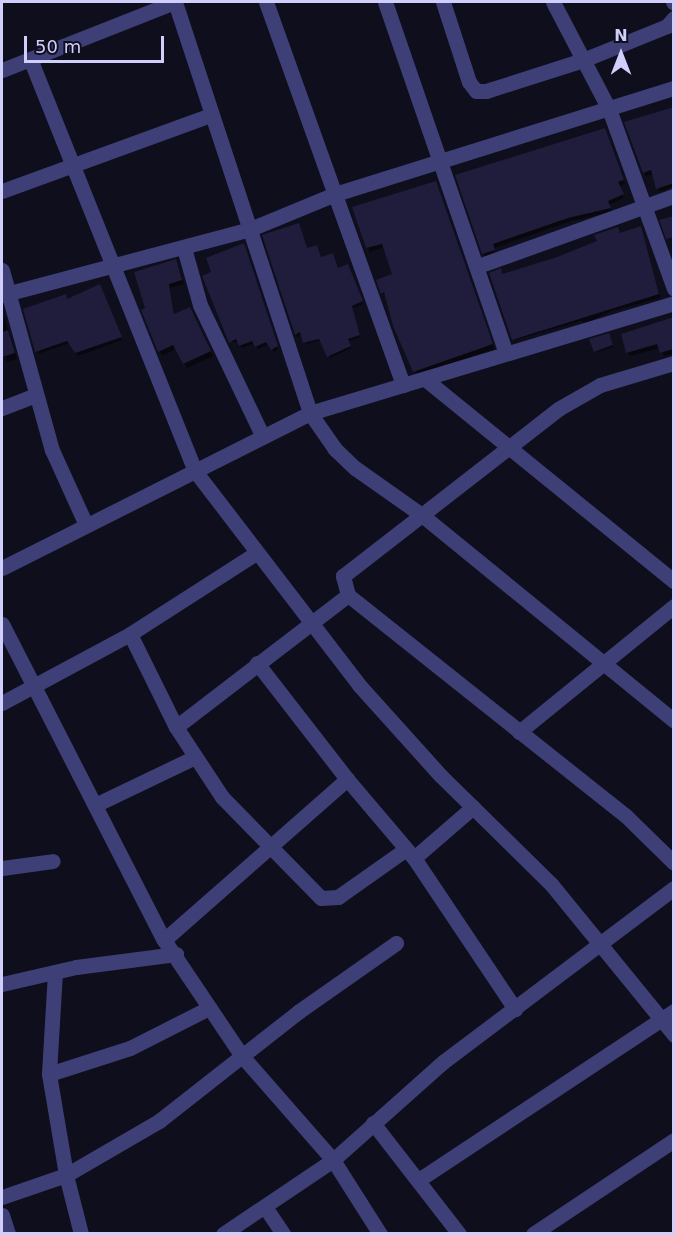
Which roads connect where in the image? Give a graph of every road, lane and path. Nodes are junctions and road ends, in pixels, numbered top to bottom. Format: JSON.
{"nodes":[{"id":1,"x":175,"y":2,"type":"edge"},
{"id":2,"x":266,"y":2,"type":"edge"},
{"id":3,"x":385,"y":2,"type":"edge"},
{"id":4,"x":443,"y":2,"type":"edge"},
{"id":5,"x":553,"y":2,"type":"edge"},
{"id":6,"x":674,"y":18,"type":"edge"},
{"id":7,"x":583,"y":60,"type":"junction"},
{"id":8,"x":31,"y":61,"type":"junction"},
{"id":9,"x":2,"y":70,"type":"edge"},
{"id":10,"x":674,"y":88,"type":"edge"},
{"id":11,"x":609,"y":109,"type":"junction"},
{"id":12,"x":211,"y":115,"type":"junction"},
{"id":13,"x":443,"y":162,"type":"junction"},
{"id":14,"x":75,"y":166,"type":"junction"},
{"id":15,"x":2,"y":191,"type":"edge"},
{"id":16,"x":335,"y":195,"type":"junction"},
{"id":17,"x":674,"y":196,"type":"edge"},
{"id":18,"x":644,"y":206,"type":"junction"},
{"id":19,"x":250,"y":229,"type":"junction"},
{"id":20,"x":184,"y":248,"type":"junction"},
{"id":21,"x":114,"y":265,"type":"junction"},
{"id":22,"x":478,"y":266,"type":"junction"},
{"id":23,"x":2,"y":270,"type":"edge"},
{"id":24,"x":674,"y":289,"type":"edge"},
{"id":25,"x":5,"y":294,"type":"edge"},
{"id":26,"x":674,"y":303,"type":"edge"},
{"id":27,"x":506,"y":353,"type":"junction"},
{"id":28,"x":674,"y":363,"type":"edge"},
{"id":29,"x":425,"y":379,"type":"junction"},
{"id":30,"x":404,"y":385,"type":"junction"},
{"id":31,"x":34,"y":396,"type":"junction"},
{"id":32,"x":2,"y":408,"type":"edge"},
{"id":33,"x":310,"y":413,"type":"junction"},
{"id":34,"x":263,"y":437,"type":"junction"},
{"id":35,"x":509,"y":448,"type":"junction"},
{"id":36,"x":195,"y":471,"type":"junction"},
{"id":37,"x":423,"y":516,"type":"junction"},
{"id":38,"x":86,"y":525,"type":"junction"},
{"id":39,"x":256,"y":553,"type":"junction"},
{"id":40,"x":2,"y":567,"type":"edge"},
{"id":41,"x":674,"y":581,"type":"edge"},
{"id":42,"x":348,"y":595,"type":"junction"},
{"id":43,"x":674,"y":606,"type":"edge"},
{"id":44,"x":2,"y":624,"type":"edge"},
{"id":45,"x":313,"y":624,"type":"junction"},
{"id":46,"x":130,"y":634,"type":"junction"},
{"id":47,"x":257,"y":663,"type":"junction"},
{"id":48,"x":603,"y":663,"type":"junction"},
{"id":49,"x":31,"y":687,"type":"junction"},
{"id":50,"x":2,"y":703,"type":"edge"},
{"id":51,"x":674,"y":721,"type":"edge"},
{"id":52,"x":176,"y":726,"type":"junction"},
{"id":53,"x":519,"y":732,"type":"junction"},
{"id":54,"x":195,"y":757,"type":"junction"},
{"id":55,"x":346,"y":779,"type":"junction"},
{"id":56,"x":95,"y":805,"type":"junction"},
{"id":57,"x":473,"y":807,"type":"junction"},
{"id":58,"x":272,"y":845,"type":"junction"},
{"id":59,"x":410,"y":853,"type":"junction"},
{"id":60,"x":53,"y":861,"type":"dead end"},
{"id":61,"x":674,"y":863,"type":"edge"},
{"id":62,"x":2,"y":868,"type":"edge"},
{"id":63,"x":674,"y":888,"type":"edge"},
{"id":64,"x":164,"y":940,"type":"junction"},
{"id":65,"x":396,"y":943,"type":"dead end"},
{"id":66,"x":600,"y":944,"type":"junction"},
{"id":67,"x":176,"y":954,"type":"junction"},
{"id":68,"x":55,"y":972,"type":"junction"},
{"id":69,"x":2,"y":984,"type":"edge"},
{"id":70,"x":209,"y":1008,"type":"junction"},
{"id":71,"x":515,"y":1009,"type":"junction"},
{"id":72,"x":668,"y":1015,"type":"edge"},
{"id":73,"x":674,"y":1035,"type":"edge"},
{"id":74,"x":242,"y":1056,"type":"junction"},
{"id":75,"x":49,"y":1074,"type":"junction"},
{"id":76,"x":373,"y":1123,"type":"junction"},
{"id":77,"x":674,"y":1140,"type":"edge"},
{"id":78,"x":333,"y":1160,"type":"junction"},
{"id":79,"x":66,"y":1175,"type":"junction"},
{"id":80,"x":420,"y":1179,"type":"junction"},
{"id":81,"x":2,"y":1197,"type":"edge"},
{"id":82,"x":265,"y":1207,"type":"junction"},
{"id":83,"x":2,"y":1215,"type":"edge"},
{"id":84,"x":8,"y":1233,"type":"edge"},
{"id":85,"x":81,"y":1233,"type":"edge"},
{"id":86,"x":223,"y":1233,"type":"edge"},
{"id":87,"x":283,"y":1233,"type":"edge"},
{"id":88,"x":380,"y":1233,"type":"edge"},
{"id":89,"x":459,"y":1233,"type":"edge"},
{"id":90,"x":533,"y":1233,"type":"edge"}],
"edges":[{"from":1,"to":8,"type":"street"},
{"from":1,"to":12,"type":"street"},
{"from":2,"to":16,"type":"street"},
{"from":3,"to":13,"type":"street"},
{"from":4,"to":7,"type":"street"},
{"from":5,"to":7,"type":"street"},
{"from":6,"to":7,"type":"street"},
{"from":7,"to":11,"type":"street"},
{"from":8,"to":9,"type":"street"},
{"from":8,"to":14,"type":"street"},
{"from":10,"to":11,"type":"street"},
{"from":11,"to":13,"type":"street"},
{"from":11,"to":18,"type":"street"},
{"from":12,"to":14,"type":"street"},
{"from":12,"to":19,"type":"street"},
{"from":13,"to":16,"type":"street"},
{"from":13,"to":22,"type":"street"},
{"from":14,"to":15,"type":"street"},
{"from":14,"to":21,"type":"street"},
{"from":16,"to":19,"type":"street"},
{"from":16,"to":30,"type":"street"},
{"from":17,"to":18,"type":"street"},
{"from":18,"to":22,"type":"street"},
{"from":18,"to":24,"type":"street"},
{"from":19,"to":20,"type":"street"},
{"from":19,"to":33,"type":"street"},
{"from":20,"to":21,"type":"street"},
{"from":20,"to":34,"type":"street"},
{"from":21,"to":25,"type":"street"},
{"from":21,"to":36,"type":"street"},
{"from":22,"to":27,"type":"street"},
{"from":23,"to":25,"type":"street"},
{"from":25,"to":31,"type":"street"},
{"from":26,"to":27,"type":"street"},
{"from":27,"to":29,"type":"street"},
{"from":28,"to":35,"type":"street"},
{"from":29,"to":30,"type":"street"},
{"from":29,"to":35,"type":"street"},
{"from":30,"to":33,"type":"street"},
{"from":31,"to":32,"type":"street"},
{"from":31,"to":38,"type":"street"},
{"from":33,"to":34,"type":"street"},
{"from":33,"to":37,"type":"street"},
{"from":34,"to":36,"type":"street"},
{"from":35,"to":37,"type":"street"},
{"from":35,"to":41,"type":"street"},
{"from":36,"to":38,"type":"street"},
{"from":36,"to":39,"type":"street"},
{"from":37,"to":42,"type":"street"},
{"from":37,"to":48,"type":"street"},
{"from":38,"to":40,"type":"street"},
{"from":39,"to":45,"type":"street"},
{"from":39,"to":46,"type":"street"},
{"from":42,"to":45,"type":"street"},
{"from":42,"to":53,"type":"street"},
{"from":43,"to":48,"type":"street"},
{"from":44,"to":49,"type":"street"},
{"from":45,"to":47,"type":"street"},
{"from":45,"to":57,"type":"street"},
{"from":46,"to":49,"type":"street"},
{"from":46,"to":52,"type":"street"},
{"from":47,"to":52,"type":"street"},
{"from":47,"to":55,"type":"street"},
{"from":48,"to":51,"type":"street"},
{"from":48,"to":53,"type":"street"},
{"from":49,"to":50,"type":"street"},
{"from":49,"to":56,"type":"street"},
{"from":52,"to":54,"type":"street"},
{"from":53,"to":61,"type":"street"},
{"from":54,"to":56,"type":"street"},
{"from":54,"to":58,"type":"street"},
{"from":55,"to":58,"type":"street"},
{"from":55,"to":59,"type":"street"},
{"from":56,"to":64,"type":"street"},
{"from":57,"to":59,"type":"street"},
{"from":57,"to":66,"type":"street"},
{"from":58,"to":59,"type":"street"},
{"from":58,"to":64,"type":"street"},
{"from":59,"to":71,"type":"street"},
{"from":60,"to":62,"type":"street"},
{"from":63,"to":66,"type":"street"},
{"from":64,"to":67,"type":"street"},
{"from":65,"to":74,"type":"street"},
{"from":66,"to":71,"type":"street"},
{"from":66,"to":72,"type":"street"},
{"from":67,"to":68,"type":"street"},
{"from":67,"to":70,"type":"street"},
{"from":68,"to":69,"type":"street"},
{"from":68,"to":75,"type":"street"},
{"from":70,"to":74,"type":"street"},
{"from":70,"to":75,"type":"street"},
{"from":71,"to":76,"type":"street"},
{"from":72,"to":73,"type":"street"},
{"from":72,"to":80,"type":"street"},
{"from":74,"to":78,"type":"street"},
{"from":74,"to":79,"type":"street"},
{"from":75,"to":79,"type":"street"},
{"from":76,"to":78,"type":"street"},
{"from":76,"to":80,"type":"street"},
{"from":77,"to":90,"type":"street"},
{"from":78,"to":82,"type":"street"},
{"from":78,"to":88,"type":"street"},
{"from":79,"to":81,"type":"street"},
{"from":79,"to":85,"type":"street"},
{"from":80,"to":89,"type":"street"},
{"from":82,"to":86,"type":"street"},
{"from":82,"to":87,"type":"street"},
{"from":83,"to":84,"type":"street"}]}
